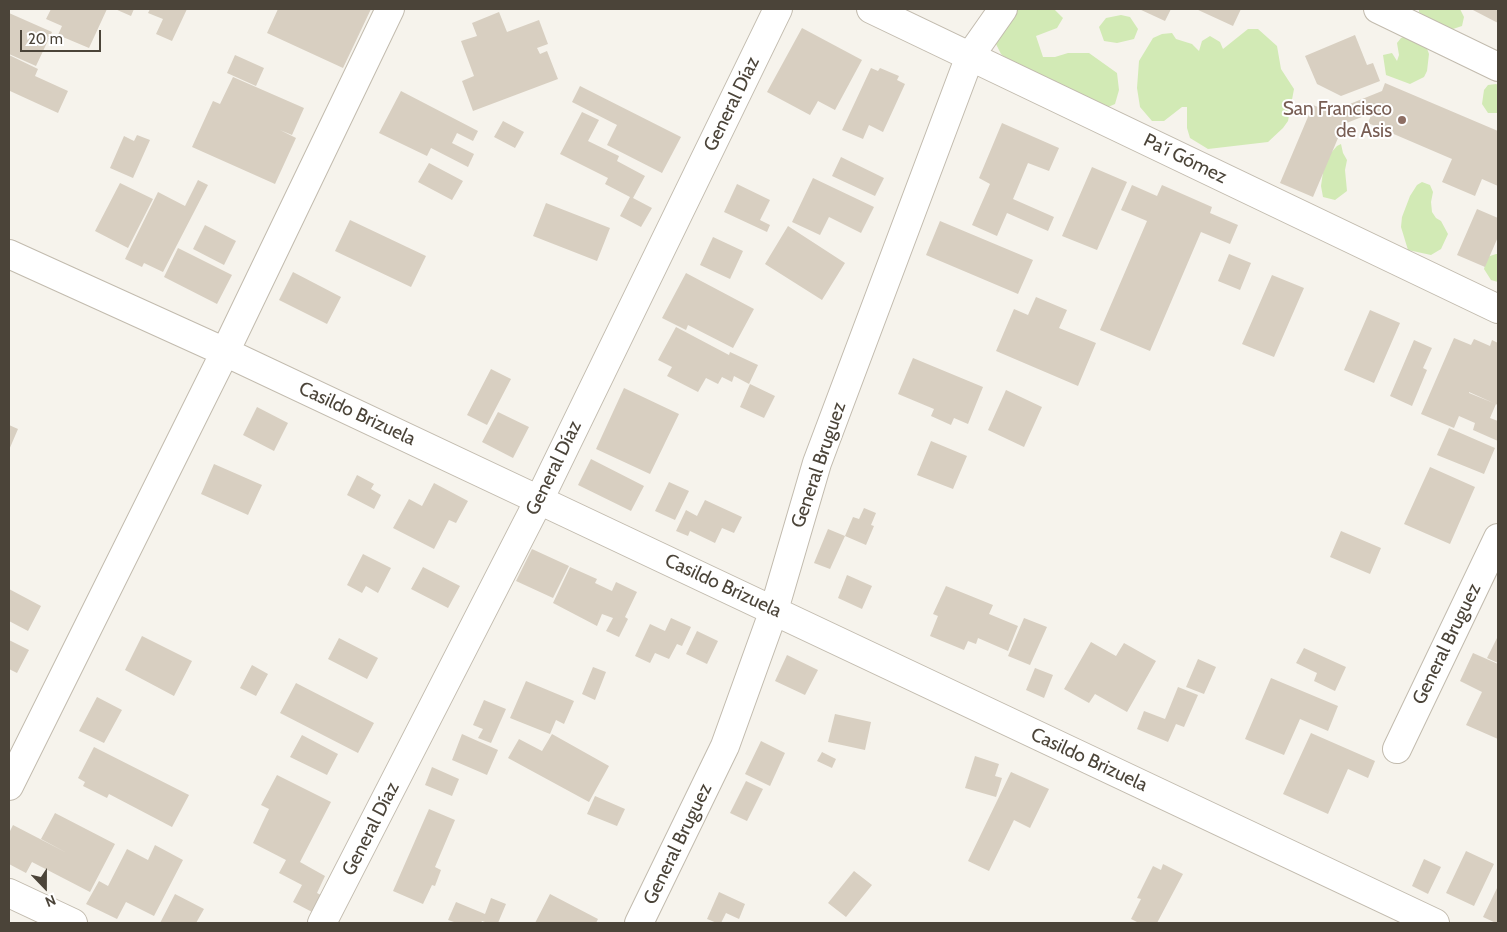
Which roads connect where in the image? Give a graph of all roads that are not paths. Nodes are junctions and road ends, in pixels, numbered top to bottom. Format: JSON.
{"nodes":[{"id":1,"x":390,"y":9,"type":"edge"},
{"id":2,"x":778,"y":9,"type":"edge"},
{"id":3,"x":871,"y":9,"type":"edge"},
{"id":4,"x":1003,"y":9,"type":"edge"},
{"id":5,"x":1378,"y":9,"type":"edge"},
{"id":6,"x":970,"y":56,"type":"junction"},
{"id":7,"x":1498,"y":67,"type":"edge"},
{"id":8,"x":9,"y":254,"type":"edge"},
{"id":9,"x":1498,"y":308,"type":"edge"},
{"id":10,"x":225,"y":352,"type":"junction"},
{"id":11,"x":539,"y":500,"type":"junction"},
{"id":12,"x":1498,"y":538,"type":"edge"},
{"id":13,"x":774,"y":610,"type":"junction"},
{"id":14,"x":1397,"y":750,"type":"dead end"},
{"id":15,"x":9,"y":786,"type":"edge"},
{"id":16,"x":9,"y":893,"type":"edge"},
{"id":17,"x":73,"y":923,"type":"edge"},
{"id":18,"x":322,"y":923,"type":"edge"},
{"id":19,"x":639,"y":923,"type":"edge"},
{"id":20,"x":1436,"y":923,"type":"edge"}],
"edges":[{"from":1,"to":10,"type":"street"},
{"from":2,"to":11,"type":"street","name":"General Díaz"},
{"from":3,"to":6,"type":"street","name":"Pa'í Gómez"},
{"from":4,"to":6,"type":"street","name":"General Bruguez"},
{"from":5,"to":7,"type":"street"},
{"from":6,"to":9,"type":"street","name":"Pa'í Gómez"},
{"from":6,"to":13,"type":"street","name":"General Bruguez"},
{"from":8,"to":10,"type":"street","name":"Casildo Brizuela"},
{"from":10,"to":11,"type":"street","name":"Casildo Brizuela"},
{"from":10,"to":15,"type":"street"},
{"from":11,"to":13,"type":"street","name":"Casildo Brizuela"},
{"from":11,"to":18,"type":"street","name":"General Díaz"},
{"from":12,"to":14,"type":"street","name":"General Bruguez"},
{"from":13,"to":19,"type":"street","name":"General Bruguez"},
{"from":13,"to":20,"type":"street","name":"Casildo Brizuela"},
{"from":16,"to":17,"type":"street"}]}
